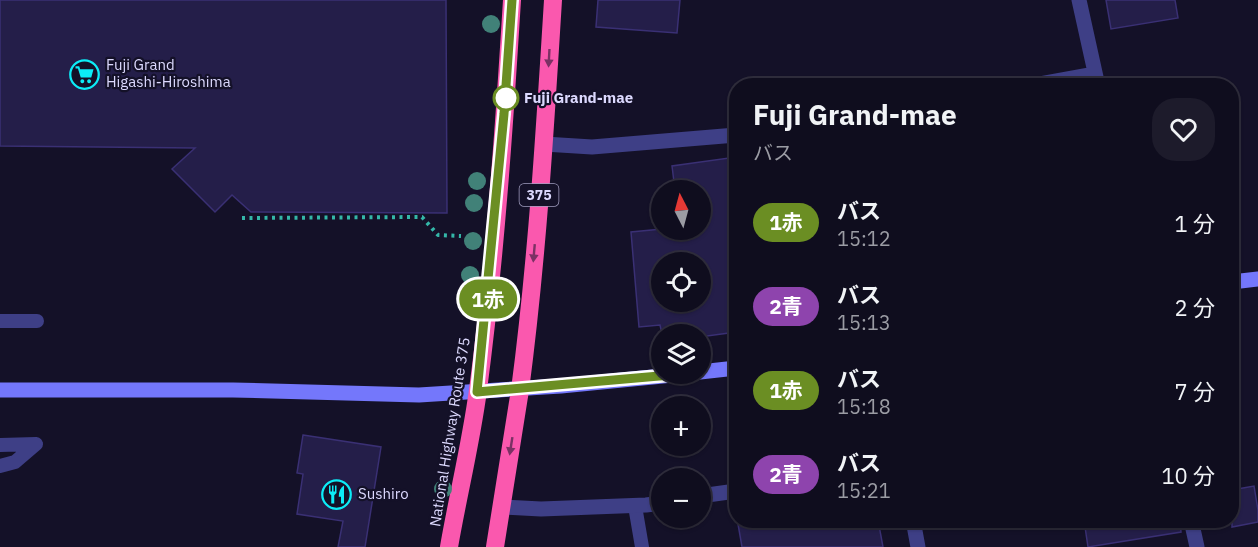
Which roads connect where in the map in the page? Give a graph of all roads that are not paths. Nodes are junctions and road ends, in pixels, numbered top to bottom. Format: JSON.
{"nodes":[{"id":1,"x":512,"y":0,"type":"edge"},
{"id":2,"x":553,"y":0,"type":"edge"},
{"id":3,"x":1079,"y":0,"type":"edge"},
{"id":4,"x":1097,"y":78,"type":"edge"},
{"id":5,"x":729,"y":136,"type":"edge"},
{"id":6,"x":544,"y":144,"type":"junction"},
{"id":7,"x":1258,"y":279,"type":"edge"},
{"id":8,"x":1239,"y":281,"type":"edge"},
{"id":9,"x":0,"y":321,"type":"edge"},
{"id":10,"x":37,"y":321,"type":"dead end"},
{"id":11,"x":729,"y":369,"type":"edge"},
{"id":12,"x":711,"y":371,"type":"edge"},
{"id":13,"x":651,"y":377,"type":"edge"},
{"id":14,"x":520,"y":389,"type":"junction"},
{"id":15,"x":0,"y":390,"type":"edge"},
{"id":16,"x":477,"y":392,"type":"junction"},
{"id":17,"x":0,"y":445,"type":"edge"},
{"id":18,"x":0,"y":466,"type":"edge"},
{"id":19,"x":729,"y":492,"type":"edge"},
{"id":20,"x":711,"y":494,"type":"edge"},
{"id":21,"x":651,"y":504,"type":"edge"},
{"id":22,"x":635,"y":506,"type":"junction"},
{"id":23,"x":501,"y":507,"type":"junction"},
{"id":24,"x":914,"y":528,"type":"edge"},
{"id":25,"x":1193,"y":528,"type":"edge"},
{"id":26,"x":449,"y":547,"type":"edge"},
{"id":27,"x":495,"y":547,"type":"edge"},
{"id":28,"x":642,"y":547,"type":"edge"},
{"id":29,"x":918,"y":547,"type":"edge"},
{"id":30,"x":1197,"y":547,"type":"edge"}],
"edges":[{"from":1,"to":16,"type":"highway","name":"National Highway Route 375","number":"375"},
{"from":2,"to":6,"type":"highway","number":"375","one_way":true},
{"from":3,"to":4,"type":"street"},
{"from":5,"to":6,"type":"street"},
{"from":6,"to":14,"type":"highway","number":"375","one_way":true},
{"from":7,"to":8,"type":"street"},
{"from":9,"to":10,"type":"lane"},
{"from":11,"to":12,"type":"street"},
{"from":13,"to":14,"type":"street"},
{"from":14,"to":16,"type":"street"},
{"from":14,"to":23,"type":"highway","number":"375","one_way":true},
{"from":15,"to":16,"type":"street"},
{"from":16,"to":26,"type":"highway","name":"National Highway Route 375","number":"375"},
{"from":17,"to":18,"type":"lane"},
{"from":19,"to":20,"type":"street"},
{"from":21,"to":22,"type":"street"},
{"from":22,"to":23,"type":"street"},
{"from":22,"to":28,"type":"lane"},
{"from":23,"to":27,"type":"highway","number":"375"},
{"from":24,"to":29,"type":"street"},
{"from":25,"to":30,"type":"street"}]}
